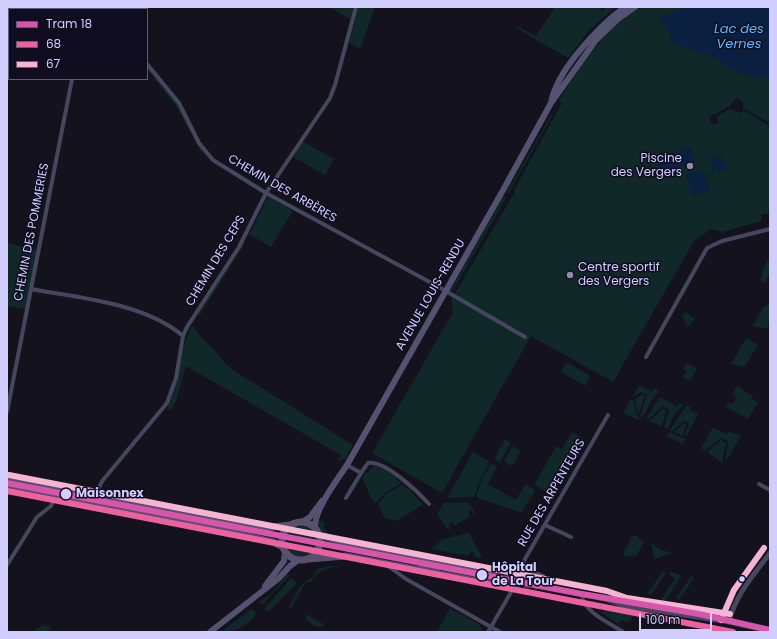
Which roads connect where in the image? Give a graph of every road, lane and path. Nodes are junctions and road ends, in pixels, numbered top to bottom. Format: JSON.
{"nodes":[{"id":1,"x":356,"y":7,"type":"edge"},
{"id":2,"x":625,"y":7,"type":"edge"},
{"id":3,"x":635,"y":7,"type":"edge"},
{"id":4,"x":148,"y":65,"type":"edge"},
{"id":5,"x":72,"y":80,"type":"edge"},
{"id":6,"x":551,"y":103,"type":"junction"},
{"id":7,"x":266,"y":193,"type":"junction"},
{"id":8,"x":770,"y":229,"type":"edge"},
{"id":9,"x":31,"y":289,"type":"junction"},
{"id":10,"x":445,"y":291,"type":"junction"},
{"id":11,"x":183,"y":336,"type":"junction"},
{"id":12,"x":524,"y":337,"type":"dead end"},
{"id":13,"x":646,"y":357,"type":"dead end"},
{"id":14,"x":7,"y":412,"type":"edge"},
{"id":15,"x":608,"y":414,"type":"dead end"},
{"id":16,"x":347,"y":465,"type":"junction"},
{"id":17,"x":361,"y":473,"type":"junction"},
{"id":18,"x":7,"y":480,"type":"edge"},
{"id":19,"x":759,"y":484,"type":"dead end"},
{"id":20,"x":7,"y":489,"type":"edge"},
{"id":21,"x":770,"y":490,"type":"edge"},
{"id":22,"x":94,"y":496,"type":"junction"},
{"id":23,"x":327,"y":496,"type":"junction"},
{"id":24,"x":346,"y":498,"type":"dead end"},
{"id":25,"x":54,"y":499,"type":"junction"},
{"id":26,"x":429,"y":504,"type":"dead end"},
{"id":27,"x":302,"y":522,"type":"junction"},
{"id":28,"x":290,"y":525,"type":"junction"},
{"id":29,"x":545,"y":525,"type":"junction"},
{"id":30,"x":315,"y":528,"type":"junction"},
{"id":31,"x":319,"y":536,"type":"junction"},
{"id":32,"x":571,"y":537,"type":"dead end"},
{"id":33,"x":284,"y":550,"type":"junction"},
{"id":34,"x":770,"y":553,"type":"edge"},
{"id":35,"x":405,"y":556,"type":"junction"},
{"id":36,"x":308,"y":559,"type":"junction"},
{"id":37,"x":298,"y":560,"type":"junction"},
{"id":38,"x":380,"y":562,"type":"junction"},
{"id":39,"x":7,"y":565,"type":"edge"},
{"id":40,"x":402,"y":566,"type":"junction"},
{"id":41,"x":521,"y":568,"type":"junction"},
{"id":42,"x":447,"y":569,"type":"junction"},
{"id":43,"x":494,"y":571,"type":"tunnel mouth"},
{"id":44,"x":544,"y":576,"type":"dead end"},
{"id":45,"x":515,"y":582,"type":"junction"},
{"id":46,"x":492,"y":584,"type":"tunnel mouth"},
{"id":47,"x":263,"y":589,"type":"junction"},
{"id":48,"x":582,"y":595,"type":"junction"},
{"id":49,"x":605,"y":599,"type":"junction"},
{"id":50,"x":729,"y":622,"type":"junction"},
{"id":51,"x":491,"y":627,"type":"junction"},
{"id":52,"x":770,"y":631,"type":"edge"},
{"id":53,"x":210,"y":632,"type":"edge"},
{"id":54,"x":488,"y":632,"type":"edge"},
{"id":55,"x":500,"y":632,"type":"edge"},
{"id":56,"x":622,"y":632,"type":"edge"}],
"edges":[{"from":1,"to":7,"type":"street","name":"CHEMIN DES CEPS"},
{"from":2,"to":6,"type":"main road","name":"AVENUE LOUIS-RENDU"},
{"from":3,"to":6,"type":"main road","name":"AVENUE LOUIS-RENDU"},
{"from":4,"to":7,"type":"street","name":"CHEMIN DES ARBÈRES"},
{"from":5,"to":9,"type":"street","name":"CHEMIN DES POMMERIES"},
{"from":6,"to":10,"type":"main road","name":"AVENUE LOUIS-RENDU"},
{"from":7,"to":10,"type":"street","name":"CHEMIN DES ARBÈRES"},
{"from":7,"to":11,"type":"street","name":"CHEMIN DES CEPS"},
{"from":8,"to":13,"type":"street"},
{"from":9,"to":11,"type":"street"},
{"from":9,"to":14,"type":"street","name":"CHEMIN DES POMMERIES"},
{"from":10,"to":12,"type":"street","name":"CHEMIN DES ARBÈRES"},
{"from":10,"to":16,"type":"main road","name":"AVENUE LOUIS-RENDU"},
{"from":11,"to":22,"type":"street","name":"CHEMIN DES CEPS"},
{"from":15,"to":29,"type":"street","name":"RUE DES ARPENTEURS"},
{"from":16,"to":17,"type":"street"},
{"from":16,"to":23,"type":"main road","name":"AVENUE LOUIS-RENDU"},
{"from":17,"to":24,"type":"street"},
{"from":17,"to":26,"type":"street"},
{"from":18,"to":22,"type":"main road"},
{"from":19,"to":21,"type":"street"},
{"from":20,"to":25,"type":"main road"},
{"from":22,"to":28,"type":"main road"},
{"from":23,"to":27,"type":"main road","name":"AVENUE LOUIS-RENDU"},
{"from":23,"to":30,"type":"main road","name":"AVENUE LOUIS-RENDU"},
{"from":25,"to":33,"type":"main road"},
{"from":25,"to":39,"type":"street"},
{"from":27,"to":28,"type":"main road"},
{"from":27,"to":30,"type":"main road"},
{"from":28,"to":33,"type":"main road"},
{"from":29,"to":32,"type":"street"},
{"from":29,"to":41,"type":"street","name":"RUE DES ARPENTEURS"},
{"from":30,"to":31,"type":"main road"},
{"from":31,"to":35,"type":"main road"},
{"from":31,"to":36,"type":"main road"},
{"from":33,"to":37,"type":"main road"},
{"from":33,"to":47,"type":"main road"},
{"from":34,"to":50,"type":"street"},
{"from":35,"to":42,"type":"street"},
{"from":35,"to":43,"type":"main road"},
{"from":36,"to":37,"type":"main road"},
{"from":36,"to":38,"type":"main road"},
{"from":37,"to":47,"type":"main road"},
{"from":38,"to":40,"type":"main road"},
{"from":38,"to":51,"type":"street"},
{"from":40,"to":42,"type":"street"},
{"from":40,"to":46,"type":"main road"},
{"from":41,"to":44,"type":"street"},
{"from":41,"to":45,"type":"street","name":"RUE DES ARPENTEURS"},
{"from":42,"to":45,"type":"street"},
{"from":45,"to":48,"type":"street"},
{"from":45,"to":51,"type":"street","name":"RUE DES ARPENTEURS"},
{"from":47,"to":53,"type":"main road"},
{"from":48,"to":49,"type":"street"},
{"from":48,"to":56,"type":"street"},
{"from":49,"to":50,"type":"street"},
{"from":49,"to":50,"type":"street"},
{"from":50,"to":52,"type":"street"},
{"from":51,"to":54,"type":"street","name":"RUE DES ARPENTEURS"},
{"from":51,"to":55,"type":"street"}]}
